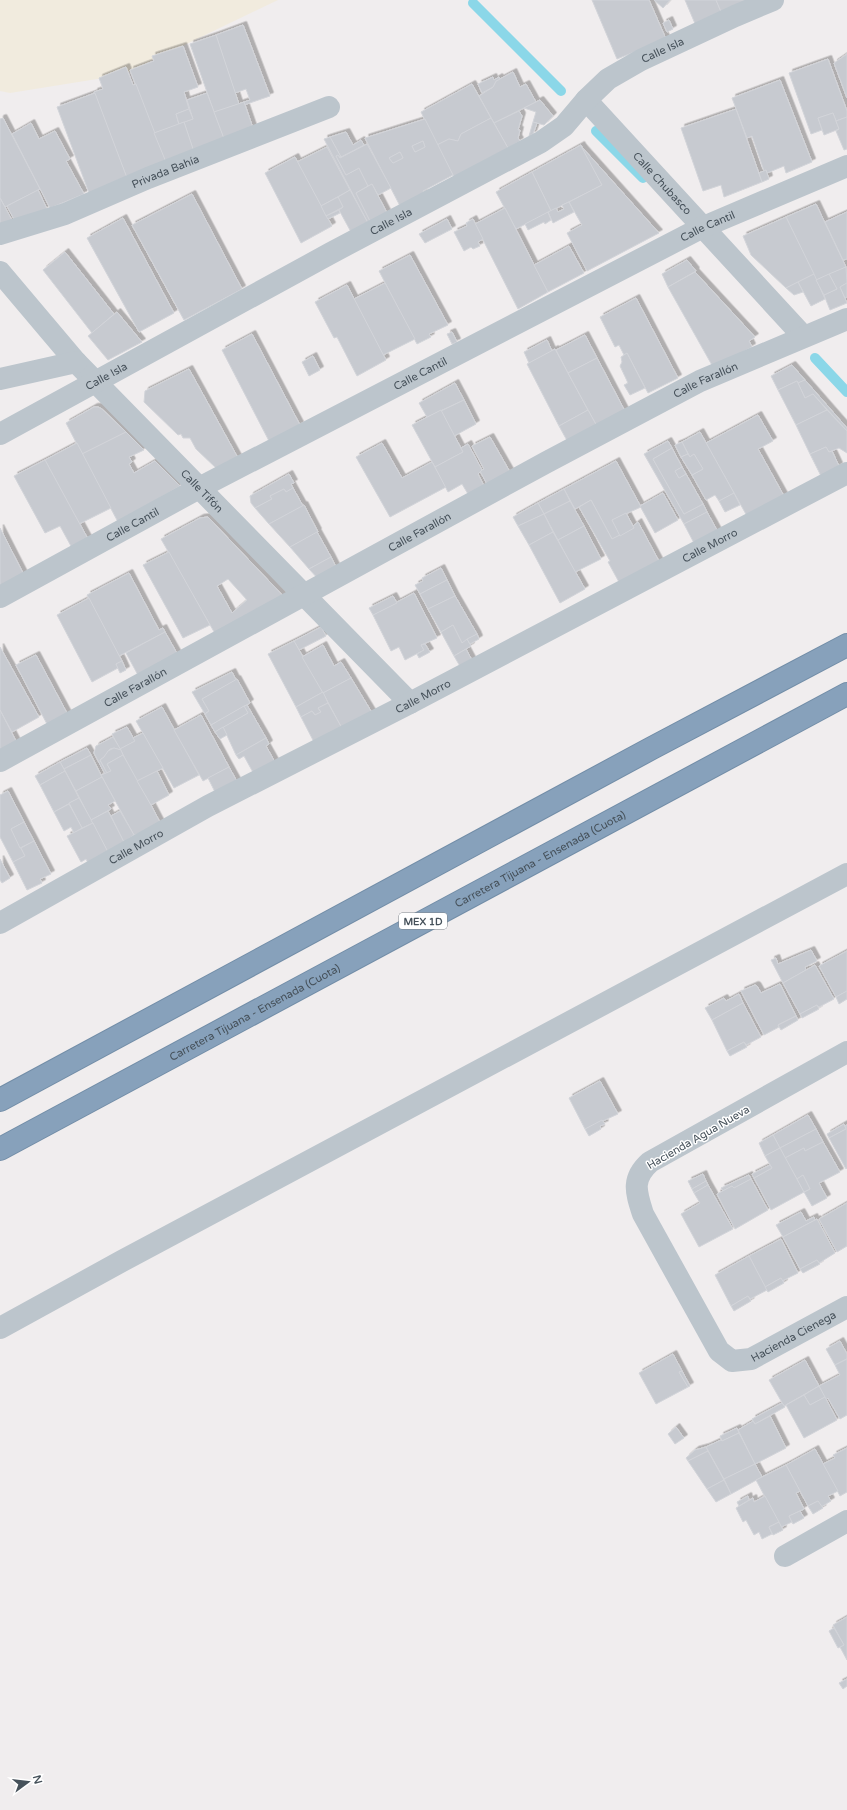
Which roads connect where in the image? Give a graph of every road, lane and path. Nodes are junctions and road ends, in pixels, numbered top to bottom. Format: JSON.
{"nodes":[{"id":1,"x":773,"y":0,"type":"edge"},
{"id":2,"x":586,"y":100,"type":"junction"},
{"id":3,"x":329,"y":107,"type":"dead end"},
{"id":4,"x":847,"y":166,"type":"edge"},
{"id":5,"x":701,"y":228,"type":"junction"},
{"id":6,"x":0,"y":234,"type":"edge"},
{"id":7,"x":0,"y":272,"type":"edge"},
{"id":8,"x":847,"y":319,"type":"edge"},
{"id":9,"x":803,"y":336,"type":"junction"},
{"id":10,"x":76,"y":362,"type":"junction"},
{"id":11,"x":0,"y":379,"type":"edge"},
{"id":12,"x":96,"y":381,"type":"junction"},
{"id":13,"x":0,"y":434,"type":"edge"},
{"id":14,"x":847,"y":473,"type":"edge"},
{"id":15,"x":199,"y":488,"type":"junction"},
{"id":16,"x":305,"y":595,"type":"junction"},
{"id":17,"x":0,"y":597,"type":"edge"},
{"id":18,"x":847,"y":645,"type":"edge"},
{"id":19,"x":847,"y":694,"type":"edge"},
{"id":20,"x":410,"y":703,"type":"junction"},
{"id":21,"x":0,"y":761,"type":"edge"},
{"id":22,"x":847,"y":874,"type":"edge"},
{"id":23,"x":0,"y":923,"type":"edge"},
{"id":24,"x":847,"y":1052,"type":"edge"},
{"id":25,"x":0,"y":1100,"type":"edge"},
{"id":26,"x":0,"y":1149,"type":"edge"},
{"id":27,"x":847,"y":1307,"type":"edge"},
{"id":28,"x":0,"y":1328,"type":"edge"},
{"id":29,"x":719,"y":1351,"type":"joint"},
{"id":30,"x":847,"y":1521,"type":"edge"},
{"id":31,"x":784,"y":1556,"type":"dead end"}],
"edges":[{"from":1,"to":2,"type":"street","name":"Calle Isla"},
{"from":2,"to":5,"type":"street","name":"Calle Chubasco"},
{"from":2,"to":12,"type":"street","name":"Calle Isla"},
{"from":3,"to":6,"type":"street","name":"Privada Bahía"},
{"from":4,"to":5,"type":"street","name":"Calle Cantil"},
{"from":5,"to":9,"type":"street","name":"Calle Chubasco"},
{"from":5,"to":15,"type":"street","name":"Calle Cantil"},
{"from":7,"to":10,"type":"street","name":"Calle Tifón"},
{"from":8,"to":9,"type":"street","name":"Calle Farallón"},
{"from":9,"to":16,"type":"street","name":"Calle Farallón"},
{"from":10,"to":11,"type":"street"},
{"from":10,"to":12,"type":"street","name":"Calle Tifón"},
{"from":12,"to":13,"type":"street","name":"Calle Isla"},
{"from":12,"to":15,"type":"street","name":"Calle Tifón"},
{"from":14,"to":20,"type":"street","name":"Calle Morro"},
{"from":15,"to":16,"type":"street","name":"Calle Tifón"},
{"from":15,"to":17,"type":"street","name":"Calle Cantil"},
{"from":16,"to":20,"type":"street","name":"Calle Tifón"},
{"from":16,"to":21,"type":"street","name":"Calle Farallón"},
{"from":18,"to":25,"type":"highway"},
{"from":19,"to":26,"type":"highway","name":"Carretera Tijuana - Ensenada (Cuota)","number":"MEX 1D"},
{"from":20,"to":23,"type":"street","name":"Calle Morro"},
{"from":22,"to":28,"type":"street"},
{"from":24,"to":29,"type":"street","name":"Hacienda Agua Nueva"},
{"from":27,"to":29,"type":"street","name":"Hacienda Cienega"},
{"from":30,"to":31,"type":"street"}]}
